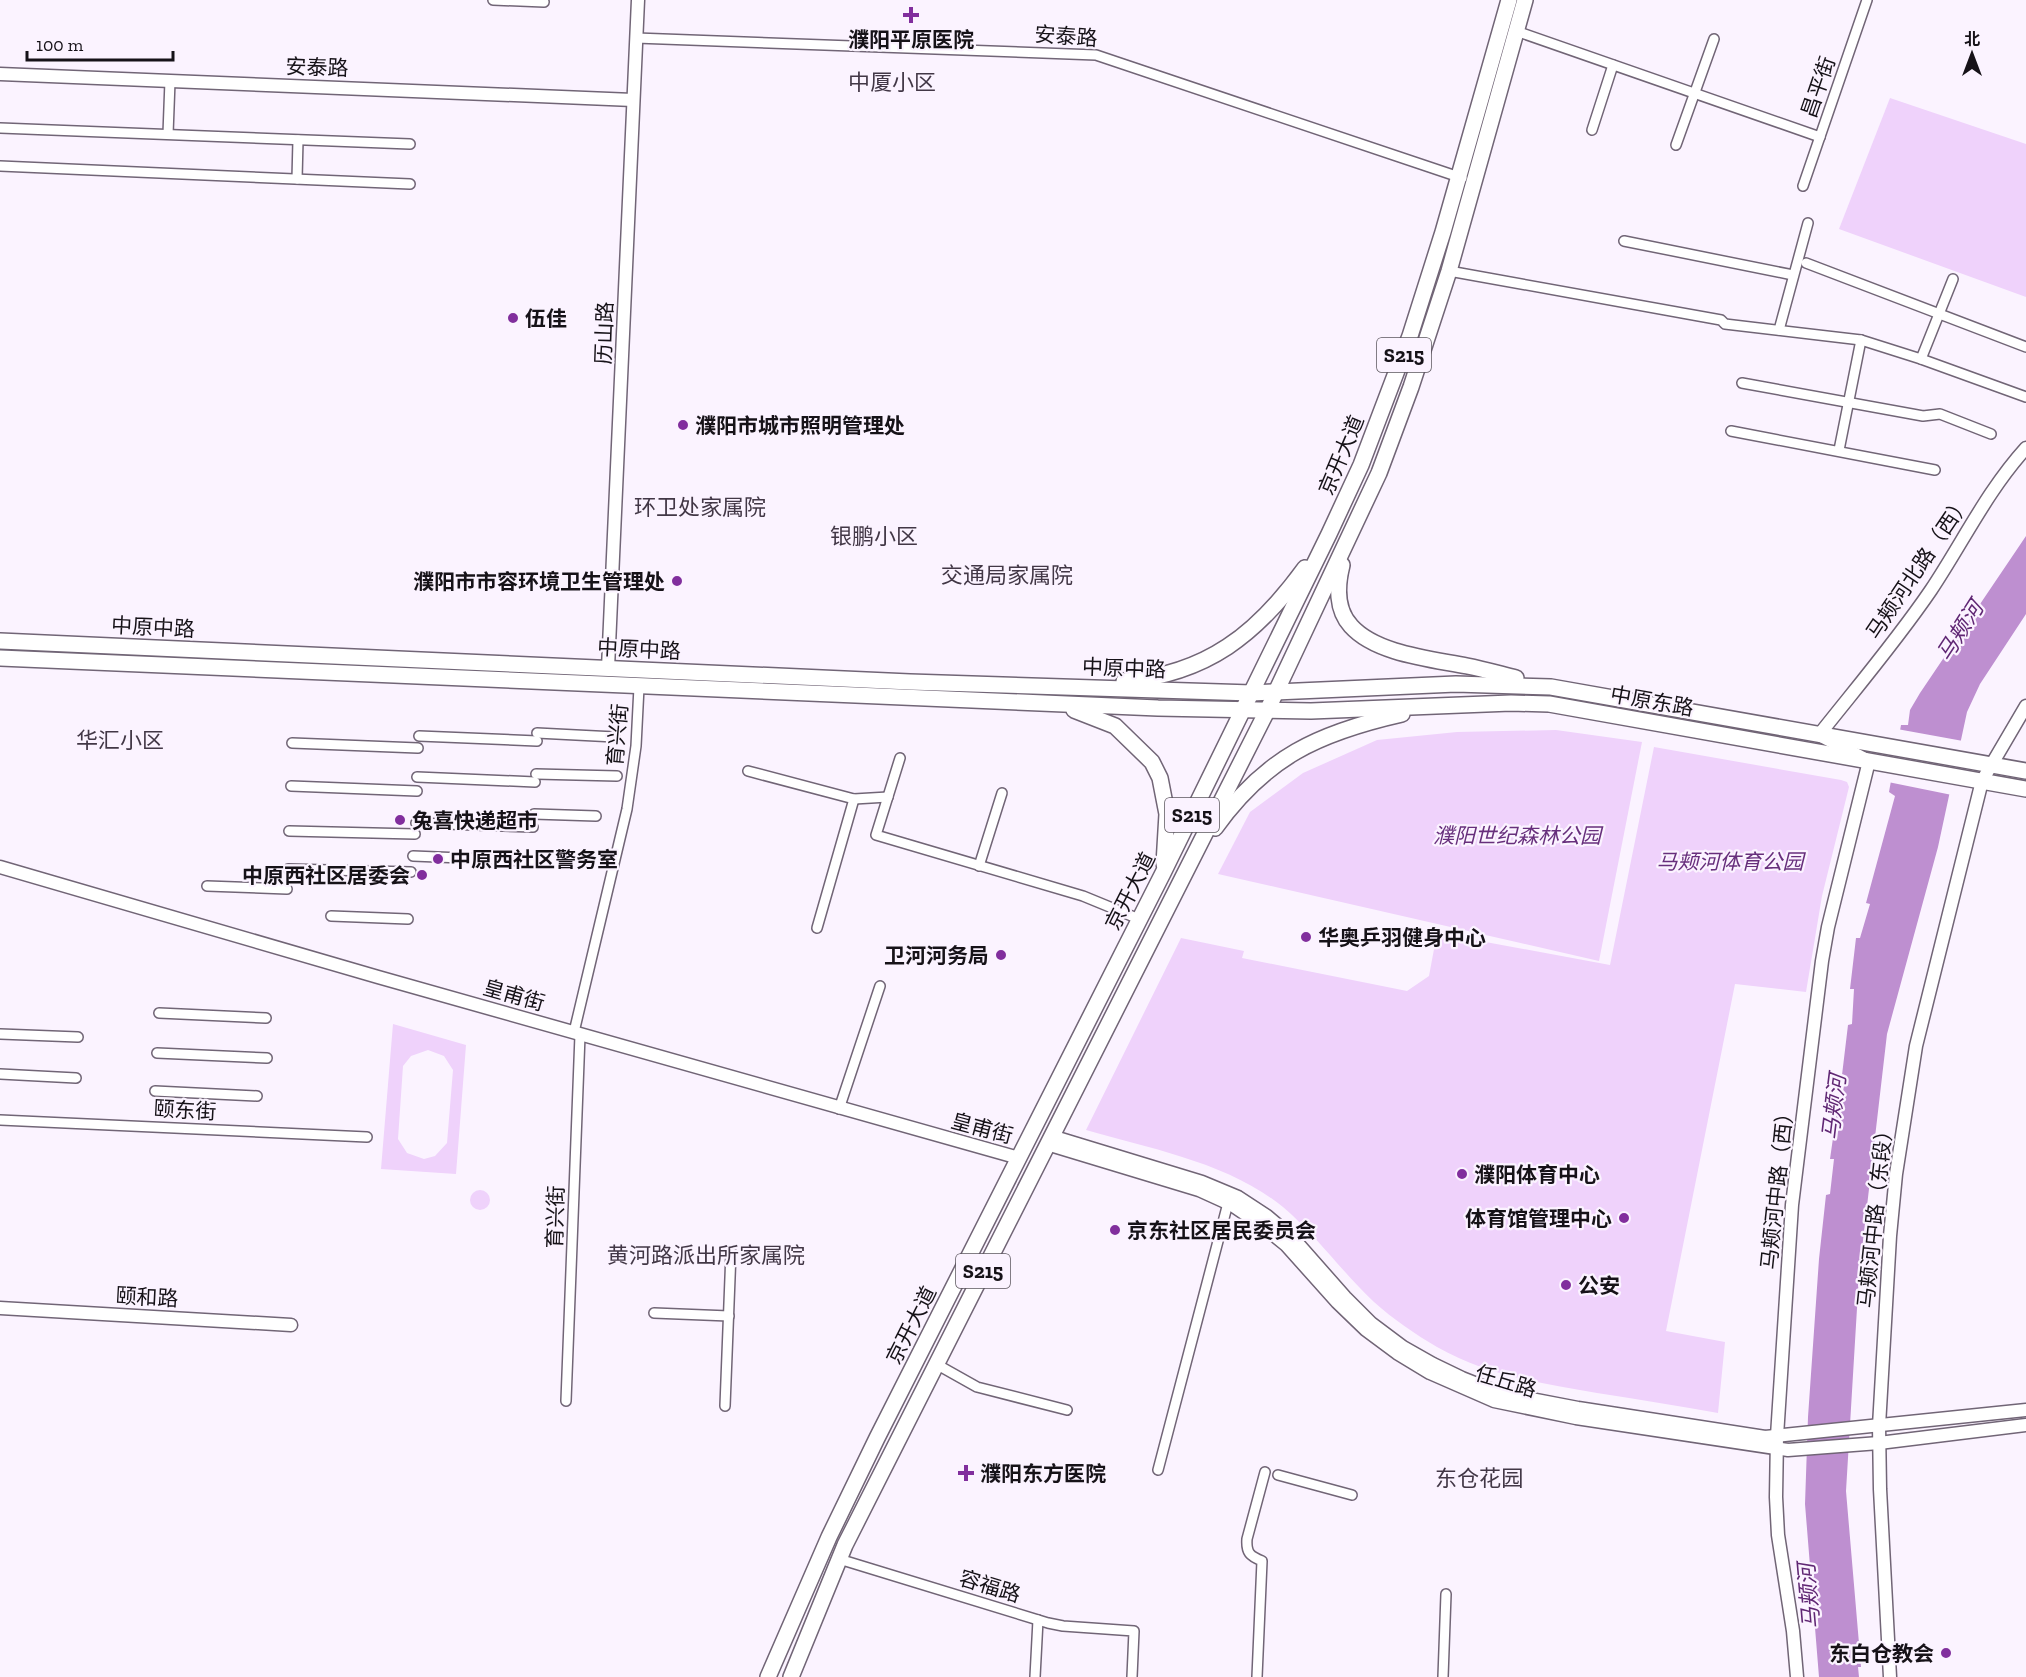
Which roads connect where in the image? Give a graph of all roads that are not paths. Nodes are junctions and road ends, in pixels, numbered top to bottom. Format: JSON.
{"nodes":[{"id":1,"x":493,"y":0,"type":"edge"},
{"id":2,"x":638,"y":0,"type":"edge"},
{"id":3,"x":1509,"y":0,"type":"edge"},
{"id":4,"x":1525,"y":0,"type":"edge"},
{"id":5,"x":1867,"y":0,"type":"edge"},
{"id":6,"x":544,"y":2,"type":"dead end"},
{"id":7,"x":1516,"y":31,"type":"junction"},
{"id":8,"x":636,"y":38,"type":"junction"},
{"id":9,"x":1714,"y":39,"type":"dead end"},
{"id":10,"x":1613,"y":65,"type":"junction"},
{"id":11,"x":0,"y":74,"type":"edge"},
{"id":12,"x":170,"y":81,"type":"junction"},
{"id":13,"x":1695,"y":93,"type":"junction"},
{"id":14,"x":633,"y":100,"type":"junction"},
{"id":15,"x":0,"y":128,"type":"edge"},
{"id":16,"x":1592,"y":130,"type":"dead end"},
{"id":17,"x":168,"y":134,"type":"junction"},
{"id":18,"x":1820,"y":137,"type":"junction"},
{"id":19,"x":298,"y":140,"type":"junction"},
{"id":20,"x":410,"y":144,"type":"dead end"},
{"id":21,"x":1676,"y":145,"type":"dead end"},
{"id":22,"x":0,"y":166,"type":"edge"},
{"id":23,"x":1458,"y":176,"type":"junction"},
{"id":24,"x":297,"y":179,"type":"junction"},
{"id":25,"x":1474,"y":181,"type":"junction"},
{"id":26,"x":410,"y":184,"type":"dead end"},
{"id":27,"x":1803,"y":186,"type":"dead end"},
{"id":28,"x":1808,"y":224,"type":"dead end"},
{"id":29,"x":1624,"y":241,"type":"dead end"},
{"id":30,"x":1806,"y":263,"type":"dead end"},
{"id":31,"x":1449,"y":271,"type":"junction"},
{"id":32,"x":1794,"y":275,"type":"junction"},
{"id":33,"x":1953,"y":279,"type":"dead end"},
{"id":34,"x":1940,"y":314,"type":"junction"},
{"id":35,"x":1779,"y":330,"type":"junction"},
{"id":36,"x":1861,"y":340,"type":"junction"},
{"id":37,"x":2026,"y":346,"type":"edge"},
{"id":38,"x":1921,"y":359,"type":"junction"},
{"id":39,"x":1742,"y":383,"type":"dead end"},
{"id":40,"x":2026,"y":397,"type":"edge"},
{"id":41,"x":1849,"y":403,"type":"junction"},
{"id":42,"x":1731,"y":431,"type":"dead end"},
{"id":43,"x":1991,"y":434,"type":"dead end"},
{"id":44,"x":2026,"y":448,"type":"edge"},
{"id":45,"x":1839,"y":450,"type":"junction"},
{"id":46,"x":1935,"y":470,"type":"dead end"},
{"id":47,"x":1359,"y":516,"type":"junction"},
{"id":48,"x":1329,"y":534,"type":"junction"},
{"id":49,"x":0,"y":641,"type":"edge"},
{"id":50,"x":0,"y":658,"type":"edge"},
{"id":51,"x":608,"y":668,"type":"junction"},
{"id":52,"x":1037,"y":686,"type":"junction"},
{"id":53,"x":639,"y":687,"type":"junction"},
{"id":54,"x":1551,"y":687,"type":"junction"},
{"id":55,"x":1276,"y":692,"type":"junction"},
{"id":56,"x":1252,"y":693,"type":"junction"},
{"id":57,"x":1045,"y":703,"type":"junction"},
{"id":58,"x":1440,"y":706,"type":"junction"},
{"id":59,"x":2026,"y":706,"type":"edge"},
{"id":60,"x":1243,"y":710,"type":"junction"},
{"id":61,"x":1267,"y":711,"type":"junction"},
{"id":62,"x":1819,"y":735,"type":"junction"},
{"id":63,"x":418,"y":736,"type":"dead end"},
{"id":64,"x":615,"y":737,"type":"dead end"},
{"id":65,"x":292,"y":743,"type":"dead end"},
{"id":66,"x":418,"y":748,"type":"dead end"},
{"id":67,"x":900,"y":758,"type":"dead end"},
{"id":68,"x":1869,"y":761,"type":"junction"},
{"id":69,"x":1992,"y":765,"type":"junction"},
{"id":70,"x":748,"y":771,"type":"dead end"},
{"id":71,"x":2026,"y":771,"type":"edge"},
{"id":72,"x":617,"y":776,"type":"dead end"},
{"id":73,"x":417,"y":777,"type":"dead end"},
{"id":74,"x":1982,"y":781,"type":"junction"},
{"id":75,"x":291,"y":786,"type":"dead end"},
{"id":76,"x":2026,"y":789,"type":"edge"},
{"id":77,"x":417,"y":790,"type":"dead end"},
{"id":78,"x":1002,"y":793,"type":"dead end"},
{"id":79,"x":888,"y":797,"type":"junction"},
{"id":80,"x":854,"y":799,"type":"junction"},
{"id":81,"x":534,"y":814,"type":"dead end"},
{"id":82,"x":596,"y":816,"type":"dead end"},
{"id":83,"x":416,"y":823,"type":"dead end"},
{"id":84,"x":533,"y":827,"type":"dead end"},
{"id":85,"x":289,"y":831,"type":"dead end"},
{"id":86,"x":415,"y":834,"type":"dead end"},
{"id":87,"x":413,"y":856,"type":"dead end"},
{"id":88,"x":532,"y":861,"type":"dead end"},
{"id":89,"x":979,"y":866,"type":"junction"},
{"id":90,"x":0,"y":867,"type":"edge"},
{"id":91,"x":288,"y":869,"type":"dead end"},
{"id":92,"x":1186,"y":869,"type":"junction"},
{"id":93,"x":411,"y":872,"type":"dead end"},
{"id":94,"x":1163,"y":873,"type":"junction"},
{"id":95,"x":207,"y":886,"type":"dead end"},
{"id":96,"x":287,"y":889,"type":"dead end"},
{"id":97,"x":331,"y":916,"type":"dead end"},
{"id":98,"x":408,"y":919,"type":"dead end"},
{"id":99,"x":1139,"y":919,"type":"junction"},
{"id":100,"x":817,"y":928,"type":"dead end"},
{"id":101,"x":880,"y":987,"type":"dead end"},
{"id":102,"x":159,"y":1013,"type":"dead end"},
{"id":103,"x":266,"y":1018,"type":"dead end"},
{"id":104,"x":577,"y":1033,"type":"junction"},
{"id":105,"x":0,"y":1034,"type":"edge"},
{"id":106,"x":78,"y":1038,"type":"dead end"},
{"id":107,"x":157,"y":1053,"type":"dead end"},
{"id":108,"x":267,"y":1058,"type":"dead end"},
{"id":109,"x":0,"y":1074,"type":"edge"},
{"id":110,"x":76,"y":1078,"type":"dead end"},
{"id":111,"x":155,"y":1091,"type":"dead end"},
{"id":112,"x":257,"y":1096,"type":"dead end"},
{"id":113,"x":840,"y":1109,"type":"junction"},
{"id":114,"x":0,"y":1120,"type":"edge"},
{"id":115,"x":367,"y":1137,"type":"dead end"},
{"id":116,"x":1049,"y":1140,"type":"junction"},
{"id":117,"x":1018,"y":1158,"type":"junction"},
{"id":118,"x":1228,"y":1203,"type":"junction"},
{"id":119,"x":731,"y":1252,"type":"dead end"},
{"id":120,"x":0,"y":1308,"type":"edge"},
{"id":121,"x":654,"y":1313,"type":"dead end"},
{"id":122,"x":729,"y":1316,"type":"junction"},
{"id":123,"x":291,"y":1325,"type":"dead end"},
{"id":124,"x":936,"y":1364,"type":"junction"},
{"id":125,"x":566,"y":1401,"type":"dead end"},
{"id":126,"x":725,"y":1406,"type":"dead end"},
{"id":127,"x":1067,"y":1410,"type":"dead end"},
{"id":128,"x":2026,"y":1410,"type":"edge"},
{"id":129,"x":2026,"y":1425,"type":"edge"},
{"id":130,"x":1879,"y":1426,"type":"junction"},
{"id":131,"x":1783,"y":1435,"type":"junction"},
{"id":132,"x":1879,"y":1443,"type":"junction"},
{"id":133,"x":1782,"y":1450,"type":"junction"},
{"id":134,"x":1158,"y":1470,"type":"dead end"},
{"id":135,"x":1265,"y":1472,"type":"dead end"},
{"id":136,"x":1278,"y":1475,"type":"dead end"},
{"id":137,"x":1352,"y":1495,"type":"dead end"},
{"id":138,"x":839,"y":1559,"type":"junction"},
{"id":139,"x":1446,"y":1594,"type":"dead end"},
{"id":140,"x":1038,"y":1620,"type":"junction"},
{"id":141,"x":768,"y":1677,"type":"edge"},
{"id":142,"x":791,"y":1677,"type":"edge"},
{"id":143,"x":1035,"y":1677,"type":"edge"},
{"id":144,"x":1132,"y":1677,"type":"edge"},
{"id":145,"x":1257,"y":1677,"type":"edge"},
{"id":146,"x":1443,"y":1677,"type":"edge"},
{"id":147,"x":1797,"y":1677,"type":"edge"},
{"id":148,"x":1890,"y":1677,"type":"edge"}],
"edges":[{"from":1,"to":6,"type":"street"},
{"from":2,"to":8,"type":"street","name":"历山路"},
{"from":3,"to":23,"type":"main road","name":"京开大道","number":"S215"},
{"from":4,"to":7,"type":"main road","name":"京开大道","number":"S215"},
{"from":5,"to":18,"type":"street","name":"昌平街"},
{"from":7,"to":10,"type":"street"},
{"from":7,"to":25,"type":"main road","name":"京开大道","number":"S215"},
{"from":8,"to":14,"type":"street","name":"历山路"},
{"from":8,"to":23,"type":"street","name":"安泰路"},
{"from":9,"to":13,"type":"street"},
{"from":10,"to":13,"type":"street"},
{"from":10,"to":16,"type":"street"},
{"from":11,"to":12,"type":"street","name":"安泰路"},
{"from":12,"to":14,"type":"street","name":"安泰路"},
{"from":12,"to":17,"type":"street"},
{"from":13,"to":18,"type":"street"},
{"from":13,"to":21,"type":"street"},
{"from":14,"to":51,"type":"street","name":"历山路"},
{"from":15,"to":17,"type":"street"},
{"from":17,"to":19,"type":"street"},
{"from":18,"to":27,"type":"street","name":"昌平街"},
{"from":19,"to":20,"type":"street"},
{"from":19,"to":24,"type":"street"},
{"from":22,"to":24,"type":"street"},
{"from":23,"to":25,"type":"street","name":"安泰路"},
{"from":23,"to":48,"type":"main road","name":"京开大道","number":"S215"},
{"from":24,"to":26,"type":"street"},
{"from":25,"to":31,"type":"main road","name":"京开大道","number":"S215"},
{"from":28,"to":32,"type":"street"},
{"from":29,"to":32,"type":"street"},
{"from":30,"to":34,"type":"street"},
{"from":31,"to":35,"type":"street"},
{"from":31,"to":47,"type":"main road","name":"京开大道","number":"S215"},
{"from":32,"to":35,"type":"street"},
{"from":33,"to":34,"type":"street"},
{"from":34,"to":37,"type":"street"},
{"from":34,"to":38,"type":"street"},
{"from":35,"to":36,"type":"street"},
{"from":36,"to":38,"type":"street"},
{"from":36,"to":41,"type":"street"},
{"from":38,"to":40,"type":"street"},
{"from":39,"to":41,"type":"street"},
{"from":41,"to":43,"type":"street"},
{"from":41,"to":45,"type":"street"},
{"from":42,"to":45,"type":"street"},
{"from":44,"to":62,"type":"street","name":"马颊河北路（西）"},
{"from":45,"to":46,"type":"street"},
{"from":47,"to":54,"type":"main road"},
{"from":47,"to":55,"type":"main road","name":"京开大道","number":"S215"},
{"from":48,"to":52,"type":"main road"},
{"from":48,"to":56,"type":"main road","name":"京开大道","number":"S215"},
{"from":49,"to":51,"type":"main road","name":"中原中路"},
{"from":50,"to":53,"type":"main road","name":"中原中路"},
{"from":51,"to":52,"type":"main road","name":"中原中路"},
{"from":52,"to":56,"type":"main road","name":"中原中路"},
{"from":53,"to":57,"type":"main road","name":"中原中路"},
{"from":53,"to":104,"type":"street","name":"育兴街"},
{"from":54,"to":55,"type":"main road","name":"中原东路"},
{"from":54,"to":62,"type":"main road","name":"中原东路"},
{"from":55,"to":56,"type":"main road","name":"中原中路"},
{"from":55,"to":61,"type":"main road","name":"京开大道","number":"S215"},
{"from":56,"to":60,"type":"main road","name":"京开大道","number":"S215"},
{"from":57,"to":60,"type":"main road","name":"中原中路"},
{"from":57,"to":94,"type":"main road"},
{"from":58,"to":61,"type":"main road","name":"中原东路"},
{"from":58,"to":68,"type":"main road","name":"中原东路"},
{"from":58,"to":92,"type":"main road"},
{"from":59,"to":69,"type":"street","name":"马颊河中路（东段）"},
{"from":60,"to":61,"type":"main road","name":"中原中路"},
{"from":60,"to":94,"type":"main road","name":"京开大道","number":"S215"},
{"from":61,"to":92,"type":"main road","name":"京开大道","number":"S215"},
{"from":62,"to":68,"type":"street"},
{"from":62,"to":69,"type":"main road","name":"中原东路"},
{"from":63,"to":64,"type":"street"},
{"from":65,"to":66,"type":"street"},
{"from":67,"to":79,"type":"street"},
{"from":68,"to":74,"type":"main road","name":"中原东路"},
{"from":68,"to":131,"type":"street","name":"马颊河中路（西）"},
{"from":69,"to":71,"type":"main road","name":"中原东路"},
{"from":69,"to":74,"type":"street","name":"马颊河中路（东段）"},
{"from":70,"to":80,"type":"street"},
{"from":72,"to":73,"type":"street"},
{"from":74,"to":76,"type":"main road","name":"中原东路"},
{"from":74,"to":130,"type":"street","name":"马颊河中路（东段）"},
{"from":75,"to":77,"type":"street"},
{"from":78,"to":89,"type":"street"},
{"from":79,"to":80,"type":"street"},
{"from":79,"to":89,"type":"street"},
{"from":80,"to":100,"type":"street"},
{"from":81,"to":82,"type":"street"},
{"from":83,"to":84,"type":"street"},
{"from":85,"to":86,"type":"street"},
{"from":87,"to":88,"type":"street"},
{"from":89,"to":99,"type":"street"},
{"from":90,"to":104,"type":"street","name":"皇甫街"},
{"from":91,"to":93,"type":"street"},
{"from":92,"to":116,"type":"main road","name":"京开大道","number":"S215"},
{"from":94,"to":99,"type":"main road","name":"京开大道","number":"S215"},
{"from":95,"to":96,"type":"street"},
{"from":97,"to":98,"type":"street"},
{"from":99,"to":117,"type":"main road","name":"京开大道","number":"S215"},
{"from":101,"to":113,"type":"street"},
{"from":102,"to":103,"type":"street"},
{"from":104,"to":113,"type":"street","name":"皇甫街"},
{"from":104,"to":125,"type":"street","name":"育兴街"},
{"from":105,"to":106,"type":"street"},
{"from":107,"to":108,"type":"street"},
{"from":109,"to":110,"type":"street"},
{"from":111,"to":112,"type":"street"},
{"from":113,"to":117,"type":"street","name":"皇甫街"},
{"from":114,"to":115,"type":"street","name":"颐东街"},
{"from":116,"to":118,"type":"street","name":"任丘路"},
{"from":116,"to":124,"type":"main road","name":"京开大道","number":"S215"},
{"from":116,"to":131,"type":"street","name":"任丘路"},
{"from":117,"to":141,"type":"main road","name":"京开大道","number":"S215"},
{"from":118,"to":133,"type":"street","name":"任丘路"},
{"from":118,"to":134,"type":"street"},
{"from":119,"to":122,"type":"street"},
{"from":120,"to":123,"type":"street","name":"颐和路"},
{"from":121,"to":122,"type":"street"},
{"from":122,"to":126,"type":"street"},
{"from":124,"to":127,"type":"street"},
{"from":124,"to":138,"type":"main road","name":"京开大道","number":"S215"},
{"from":128,"to":130,"type":"street","name":"任丘路"},
{"from":129,"to":132,"type":"street","name":"任丘路"},
{"from":130,"to":131,"type":"street","name":"任丘路"},
{"from":130,"to":132,"type":"street","name":"马颊河中路（东段）"},
{"from":131,"to":133,"type":"street","name":"马颊河中路（西）"},
{"from":132,"to":133,"type":"street","name":"任丘路"},
{"from":132,"to":148,"type":"street","name":"马颊河中路（东段）"},
{"from":133,"to":147,"type":"street","name":"马颊河中路（西）"},
{"from":135,"to":145,"type":"street"},
{"from":136,"to":137,"type":"street"},
{"from":138,"to":140,"type":"street","name":"容福路"},
{"from":138,"to":142,"type":"main road","name":"京开大道","number":"S215"},
{"from":139,"to":146,"type":"street"},
{"from":140,"to":143,"type":"street"},
{"from":140,"to":144,"type":"street","name":"容福路"}]}
